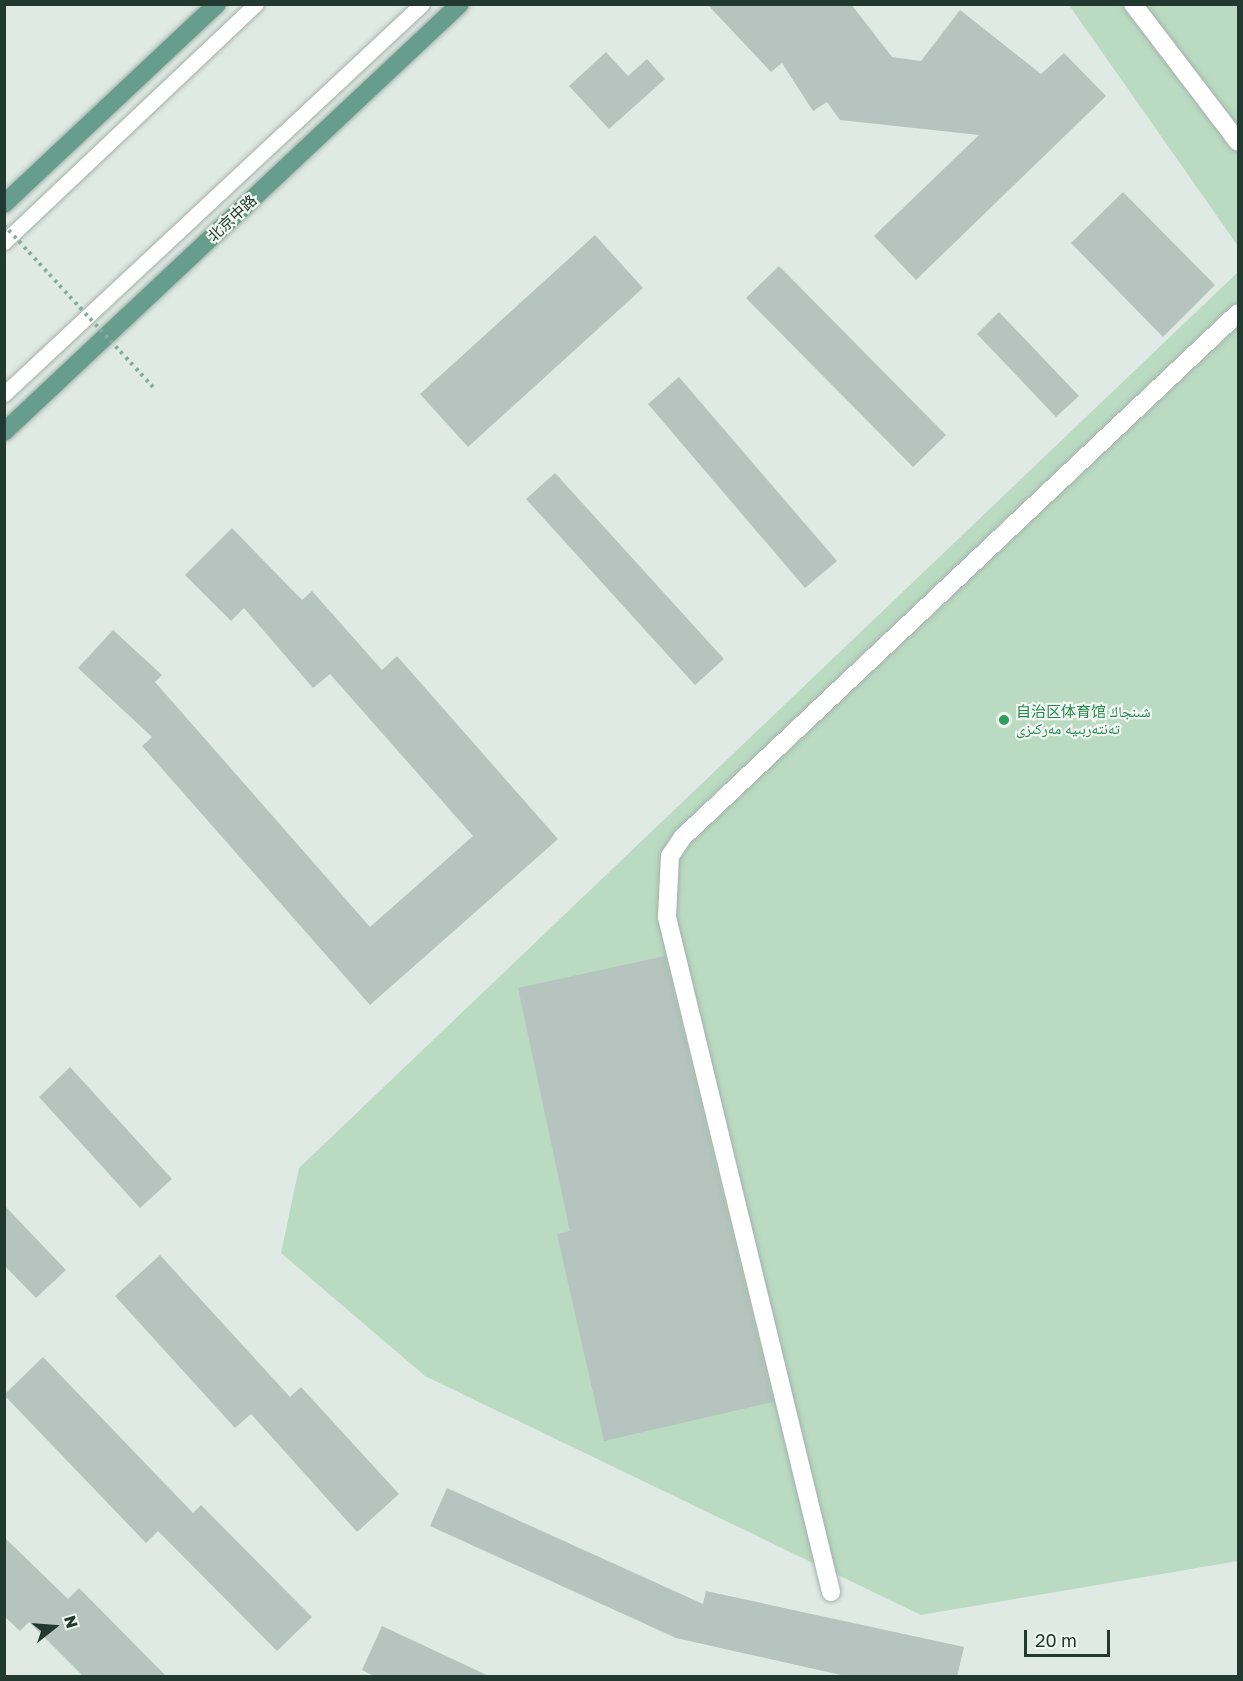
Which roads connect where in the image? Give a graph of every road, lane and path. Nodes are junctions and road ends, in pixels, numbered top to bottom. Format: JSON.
{"nodes":[{"id":1,"x":217,"y":4,"type":"edge"},
{"id":2,"x":256,"y":4,"type":"edge"},
{"id":3,"x":422,"y":4,"type":"edge"},
{"id":4,"x":460,"y":4,"type":"edge"},
{"id":5,"x":1133,"y":4,"type":"edge"},
{"id":6,"x":1239,"y":142,"type":"edge"},
{"id":7,"x":4,"y":204,"type":"edge"},
{"id":8,"x":4,"y":225,"type":"edge"},
{"id":9,"x":4,"y":242,"type":"edge"},
{"id":10,"x":1239,"y":313,"type":"edge"},
{"id":11,"x":153,"y":387,"type":"dead end"},
{"id":12,"x":4,"y":394,"type":"edge"},
{"id":13,"x":4,"y":432,"type":"edge"},
{"id":14,"x":831,"y":1592,"type":"dead end"}],
"edges":[{"from":1,"to":7,"type":"main road"},
{"from":2,"to":9,"type":"lane"},
{"from":3,"to":12,"type":"lane"},
{"from":4,"to":13,"type":"main road","name":"北京中路"},
{"from":5,"to":6,"type":"street"},
{"from":8,"to":11,"type":"path","bridge":true},
{"from":10,"to":14,"type":"street"}]}
